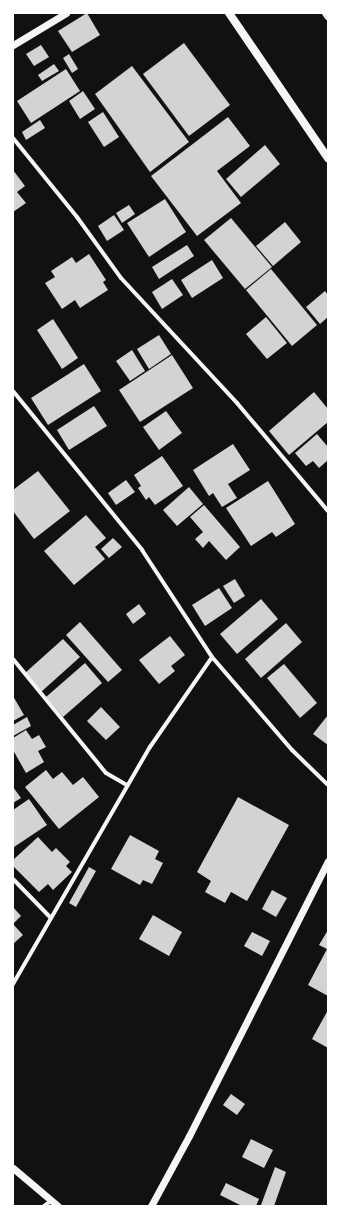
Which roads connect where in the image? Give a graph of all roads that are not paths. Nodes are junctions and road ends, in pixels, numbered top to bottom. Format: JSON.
{"nodes":[{"id":1,"x":66,"y":13,"type":"edge"},
{"id":2,"x":229,"y":13,"type":"edge"},
{"id":3,"x":326,"y":13,"type":"edge"},
{"id":4,"x":328,"y":16,"type":"edge"},
{"id":5,"x":13,"y":45,"type":"edge"},
{"id":6,"x":13,"y":138,"type":"edge"},
{"id":7,"x":328,"y":158,"type":"edge"},
{"id":8,"x":13,"y":391,"type":"edge"},
{"id":9,"x":328,"y":512,"type":"edge"},
{"id":10,"x":212,"y":656,"type":"junction"},
{"id":11,"x":13,"y":660,"type":"edge"},
{"id":12,"x":127,"y":785,"type":"junction"},
{"id":13,"x":328,"y":785,"type":"edge"},
{"id":14,"x":328,"y":861,"type":"edge"},
{"id":15,"x":13,"y":879,"type":"edge"},
{"id":16,"x":50,"y":917,"type":"junction"},
{"id":17,"x":13,"y":984,"type":"edge"},
{"id":18,"x":13,"y":1168,"type":"edge"},
{"id":19,"x":51,"y":1201,"type":"junction"},
{"id":20,"x":44,"y":1206,"type":"edge"},
{"id":21,"x":58,"y":1206,"type":"edge"},
{"id":22,"x":151,"y":1206,"type":"edge"}],
"edges":[{"from":1,"to":5,"type":"street"},
{"from":2,"to":7,"type":"main road"},
{"from":3,"to":4,"type":"main road"},
{"from":6,"to":9,"type":"street"},
{"from":8,"to":10,"type":"street"},
{"from":10,"to":12,"type":"street"},
{"from":10,"to":13,"type":"street"},
{"from":11,"to":12,"type":"street"},
{"from":12,"to":16,"type":"street"},
{"from":14,"to":22,"type":"street"},
{"from":15,"to":16,"type":"street"},
{"from":16,"to":17,"type":"street"},
{"from":18,"to":19,"type":"street"},
{"from":19,"to":20,"type":"street"},
{"from":19,"to":21,"type":"street"}]}
